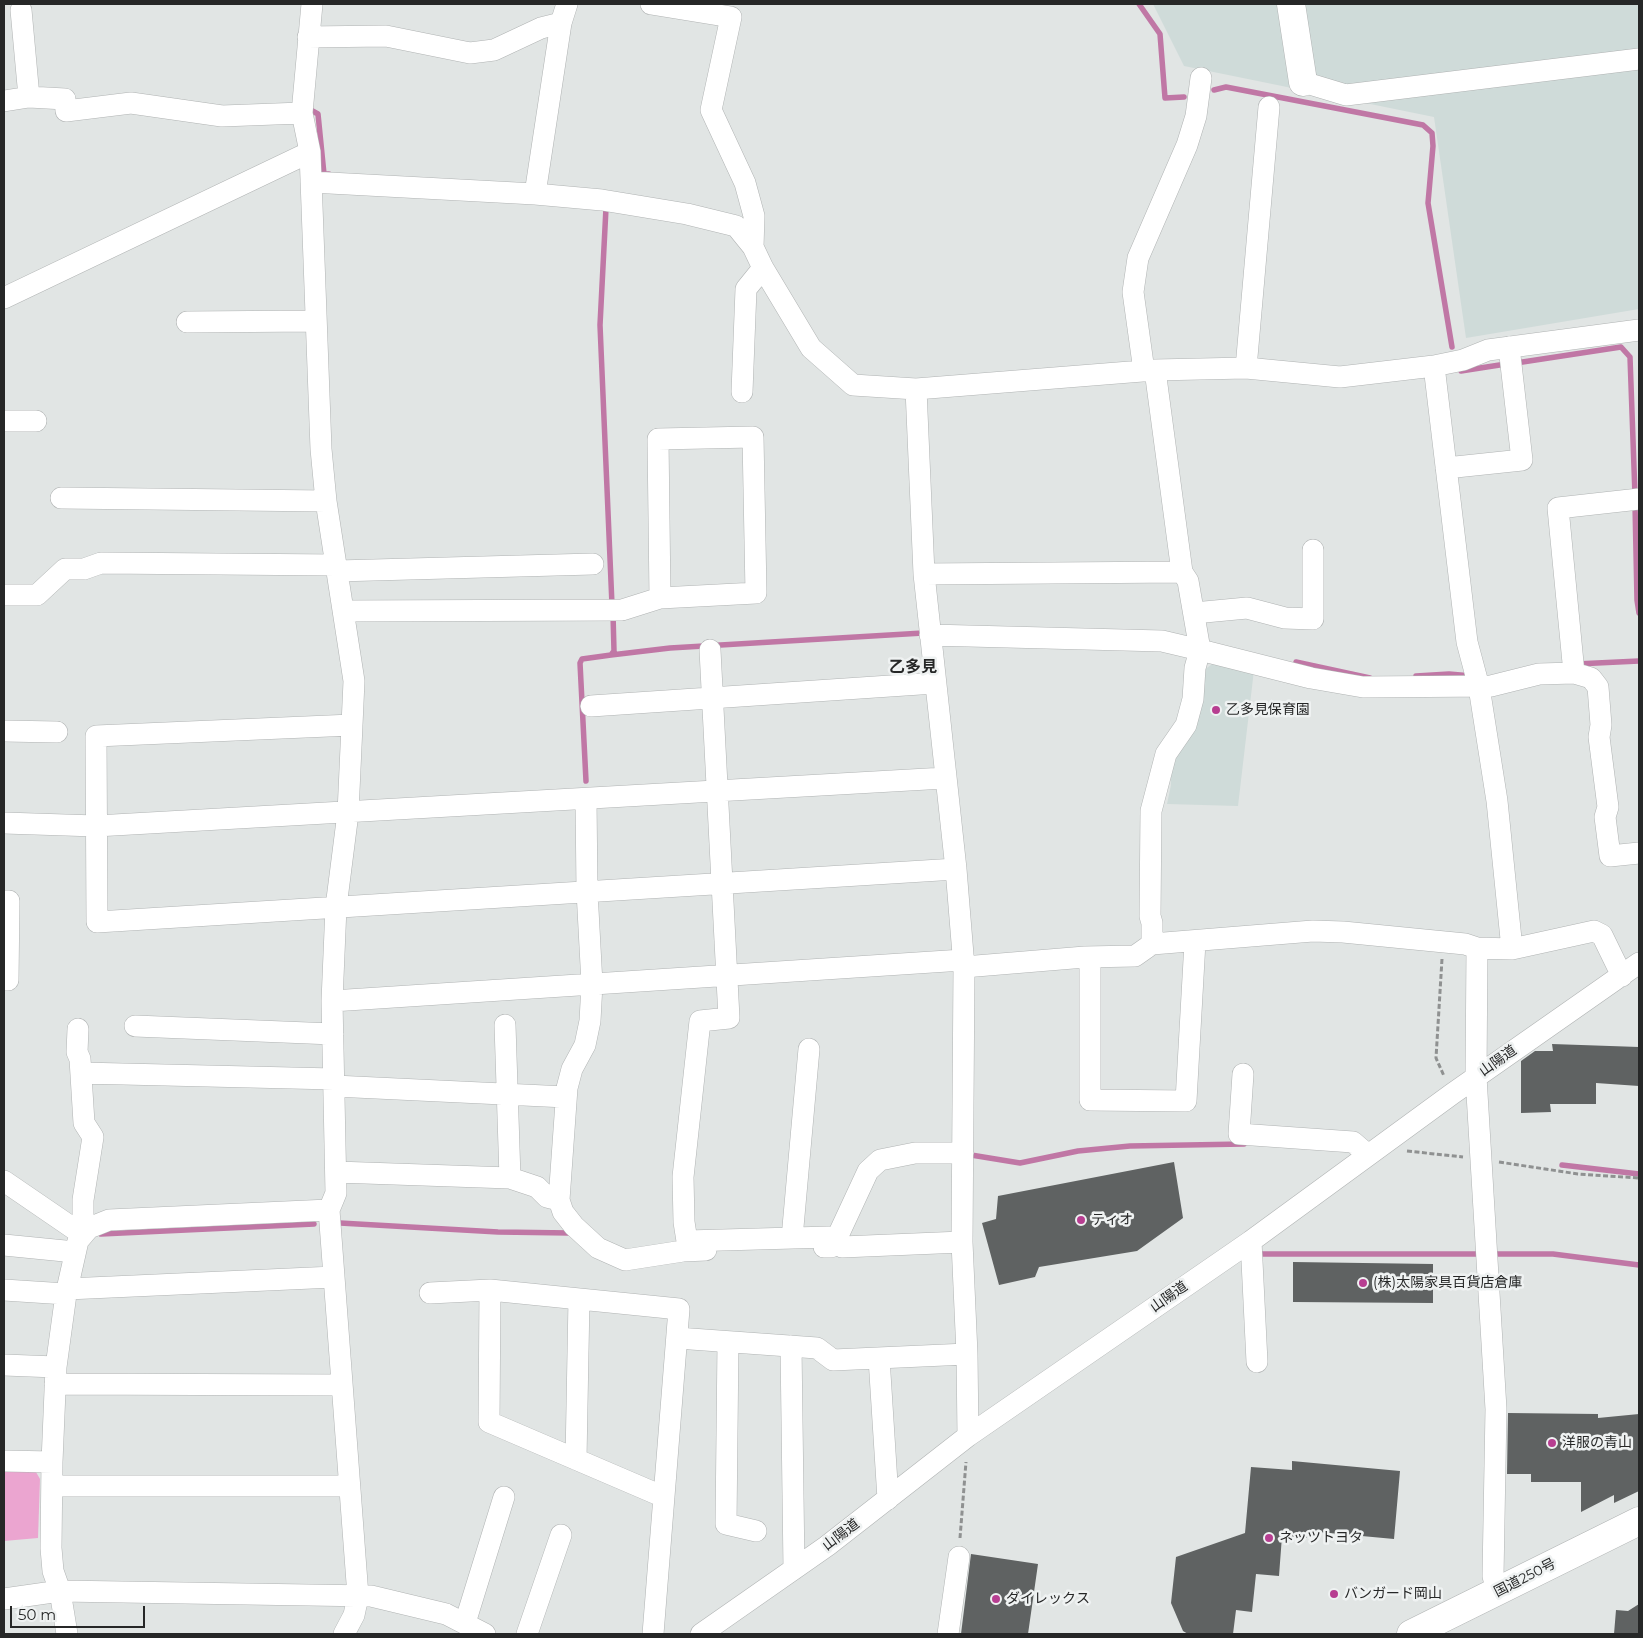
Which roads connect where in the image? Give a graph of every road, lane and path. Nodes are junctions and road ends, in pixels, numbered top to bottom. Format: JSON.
{"nodes":[{"id":1,"x":312,"y":4,"type":"edge"},
{"id":2,"x":1291,"y":4,"type":"edge"},
{"id":3,"x":662,"y":5,"type":"edge"},
{"id":4,"x":15,"y":8,"type":"edge"},
{"id":5,"x":564,"y":14,"type":"edge"},
{"id":6,"x":308,"y":37,"type":"junction"},
{"id":7,"x":1639,"y":59,"type":"edge"},
{"id":8,"x":1201,"y":78,"type":"dead end"},
{"id":9,"x":1303,"y":82,"type":"joint"},
{"id":10,"x":34,"y":97,"type":"junction"},
{"id":11,"x":4,"y":101,"type":"edge"},
{"id":12,"x":1268,"y":107,"type":"dead end"},
{"id":13,"x":302,"y":109,"type":"junction"},
{"id":14,"x":310,"y":152,"type":"junction"},
{"id":15,"x":311,"y":182,"type":"junction"},
{"id":16,"x":535,"y":190,"type":"junction"},
{"id":17,"x":753,"y":247,"type":"junction"},
{"id":18,"x":763,"y":268,"type":"junction"},
{"id":19,"x":4,"y":298,"type":"edge"},
{"id":20,"x":315,"y":321,"type":"junction"},
{"id":21,"x":187,"y":322,"type":"dead end"},
{"id":22,"x":1639,"y":330,"type":"edge"},
{"id":23,"x":1510,"y":358,"type":"junction"},
{"id":24,"x":1434,"y":366,"type":"junction"},
{"id":25,"x":1246,"y":368,"type":"junction"},
{"id":26,"x":1150,"y":370,"type":"junction"},
{"id":27,"x":916,"y":390,"type":"junction"},
{"id":28,"x":742,"y":392,"type":"dead end"},
{"id":29,"x":4,"y":421,"type":"edge"},
{"id":30,"x":36,"y":421,"type":"dead end"},
{"id":31,"x":1446,"y":468,"type":"junction"},
{"id":32,"x":61,"y":498,"type":"dead end"},
{"id":33,"x":1632,"y":499,"type":"edge"},
{"id":34,"x":326,"y":501,"type":"junction"},
{"id":35,"x":1313,"y":550,"type":"dead end"},
{"id":36,"x":593,"y":564,"type":"dead end"},
{"id":37,"x":336,"y":568,"type":"junction"},
{"id":38,"x":1182,"y":572,"type":"junction"},
{"id":39,"x":924,"y":574,"type":"junction"},
{"id":40,"x":4,"y":595,"type":"edge"},
{"id":41,"x":660,"y":598,"type":"junction"},
{"id":42,"x":343,"y":611,"type":"junction"},
{"id":43,"x":1194,"y":613,"type":"junction"},
{"id":44,"x":930,"y":635,"type":"junction"},
{"id":45,"x":710,"y":650,"type":"dead end"},
{"id":46,"x":1200,"y":650,"type":"junction"},
{"id":47,"x":1573,"y":666,"type":"junction"},
{"id":48,"x":1477,"y":679,"type":"junction"},
{"id":49,"x":935,"y":683,"type":"junction"},
{"id":50,"x":712,"y":698,"type":"junction"},
{"id":51,"x":591,"y":706,"type":"dead end"},
{"id":52,"x":352,"y":725,"type":"junction"},
{"id":53,"x":4,"y":731,"type":"edge"},
{"id":54,"x":57,"y":732,"type":"dead end"},
{"id":55,"x":945,"y":778,"type":"junction"},
{"id":56,"x":717,"y":792,"type":"junction"},
{"id":57,"x":586,"y":799,"type":"junction"},
{"id":58,"x":348,"y":813,"type":"junction"},
{"id":59,"x":4,"y":823,"type":"edge"},
{"id":60,"x":96,"y":826,"type":"junction"},
{"id":61,"x":1639,"y":853,"type":"edge"},
{"id":62,"x":956,"y":869,"type":"junction"},
{"id":63,"x":723,"y":883,"type":"junction"},
{"id":64,"x":587,"y":891,"type":"junction"},
{"id":65,"x":4,"y":900,"type":"edge"},
{"id":66,"x":336,"y":907,"type":"junction"},
{"id":67,"x":1195,"y":942,"type":"junction"},
{"id":68,"x":1152,"y":944,"type":"junction"},
{"id":69,"x":1443,"y":944,"type":"junction"},
{"id":70,"x":1477,"y":948,"type":"junction"},
{"id":71,"x":1512,"y":949,"type":"junction"},
{"id":72,"x":1090,"y":956,"type":"junction"},
{"id":73,"x":1639,"y":963,"type":"edge"},
{"id":74,"x":963,"y":964,"type":"junction"},
{"id":75,"x":728,"y":976,"type":"junction"},
{"id":76,"x":1622,"y":976,"type":"junction"},
{"id":77,"x":4,"y":980,"type":"edge"},
{"id":78,"x":592,"y":984,"type":"junction"},
{"id":79,"x":332,"y":1001,"type":"junction"},
{"id":80,"x":505,"y":1025,"type":"dead end"},
{"id":81,"x":135,"y":1026,"type":"dead end"},
{"id":82,"x":78,"y":1029,"type":"dead end"},
{"id":83,"x":333,"y":1034,"type":"junction"},
{"id":84,"x":809,"y":1049,"type":"dead end"},
{"id":85,"x":81,"y":1074,"type":"junction"},
{"id":86,"x":1243,"y":1074,"type":"dead end"},
{"id":87,"x":1476,"y":1077,"type":"junction"},
{"id":88,"x":334,"y":1083,"type":"junction"},
{"id":89,"x":507,"y":1092,"type":"junction"},
{"id":90,"x":1452,"y":1094,"type":"junction"},
{"id":91,"x":566,"y":1096,"type":"junction"},
{"id":92,"x":1372,"y":1151,"type":"junction"},
{"id":93,"x":963,"y":1153,"type":"junction"},
{"id":94,"x":1481,"y":1159,"type":"junction"},
{"id":95,"x":336,"y":1172,"type":"junction"},
{"id":96,"x":510,"y":1178,"type":"junction"},
{"id":97,"x":1639,"y":1178,"type":"edge"},
{"id":98,"x":4,"y":1181,"type":"edge"},
{"id":99,"x":559,"y":1200,"type":"junction"},
{"id":100,"x":329,"y":1210,"type":"junction"},
{"id":101,"x":792,"y":1238,"type":"junction"},
{"id":102,"x":1251,"y":1241,"type":"junction"},
{"id":103,"x":835,"y":1242,"type":"junction"},
{"id":104,"x":962,"y":1242,"type":"junction"},
{"id":105,"x":79,"y":1244,"type":"junction"},
{"id":106,"x":4,"y":1245,"type":"edge"},
{"id":107,"x":334,"y":1277,"type":"junction"},
{"id":108,"x":4,"y":1290,"type":"edge"},
{"id":109,"x":490,"y":1290,"type":"junction"},
{"id":110,"x":67,"y":1291,"type":"junction"},
{"id":111,"x":430,"y":1293,"type":"dead end"},
{"id":112,"x":579,"y":1299,"type":"junction"},
{"id":113,"x":677,"y":1338,"type":"junction"},
{"id":114,"x":728,"y":1342,"type":"junction"},
{"id":115,"x":791,"y":1346,"type":"junction"},
{"id":116,"x":967,"y":1354,"type":"junction"},
{"id":117,"x":879,"y":1358,"type":"junction"},
{"id":118,"x":1257,"y":1362,"type":"dead end"},
{"id":119,"x":4,"y":1366,"type":"edge"},
{"id":120,"x":55,"y":1376,"type":"junction"},
{"id":121,"x":341,"y":1385,"type":"junction"},
{"id":122,"x":968,"y":1436,"type":"junction"},
{"id":123,"x":576,"y":1459,"type":"junction"},
{"id":124,"x":4,"y":1461,"type":"edge"},
{"id":125,"x":52,"y":1462,"type":"junction"},
{"id":126,"x":52,"y":1486,"type":"junction"},
{"id":127,"x":348,"y":1486,"type":"junction"},
{"id":128,"x":504,"y":1497,"type":"dead end"},
{"id":129,"x":664,"y":1497,"type":"junction"},
{"id":130,"x":888,"y":1499,"type":"junction"},
{"id":131,"x":1639,"y":1520,"type":"edge"},
{"id":132,"x":756,"y":1531,"type":"dead end"},
{"id":133,"x":561,"y":1535,"type":"dead end"},
{"id":134,"x":959,"y":1557,"type":"joint"},
{"id":135,"x":794,"y":1569,"type":"junction"},
{"id":136,"x":60,"y":1592,"type":"junction"},
{"id":137,"x":1497,"y":1592,"type":"junction"},
{"id":138,"x":358,"y":1596,"type":"junction"},
{"id":139,"x":4,"y":1599,"type":"edge"},
{"id":140,"x":465,"y":1623,"type":"junction"},
{"id":141,"x":67,"y":1634,"type":"edge"},
{"id":142,"x":344,"y":1634,"type":"edge"},
{"id":143,"x":485,"y":1634,"type":"edge"},
{"id":144,"x":526,"y":1634,"type":"edge"},
{"id":145,"x":652,"y":1634,"type":"edge"},
{"id":146,"x":701,"y":1634,"type":"edge"},
{"id":147,"x":948,"y":1634,"type":"edge"},
{"id":148,"x":1412,"y":1634,"type":"edge"}],
"edges":[{"from":1,"to":6,"type":"street"},
{"from":2,"to":9,"type":"main road"},
{"from":3,"to":17,"type":"street"},
{"from":4,"to":10,"type":"street"},
{"from":5,"to":6,"type":"street"},
{"from":5,"to":16,"type":"street"},
{"from":6,"to":13,"type":"street"},
{"from":7,"to":9,"type":"street"},
{"from":8,"to":26,"type":"street"},
{"from":10,"to":11,"type":"street"},
{"from":10,"to":13,"type":"street"},
{"from":12,"to":25,"type":"street"},
{"from":13,"to":14,"type":"street"},
{"from":14,"to":15,"type":"street"},
{"from":14,"to":19,"type":"street"},
{"from":15,"to":16,"type":"street"},
{"from":15,"to":20,"type":"street"},
{"from":16,"to":17,"type":"street"},
{"from":17,"to":18,"type":"street"},
{"from":18,"to":27,"type":"street"},
{"from":18,"to":28,"type":"street"},
{"from":20,"to":21,"type":"street"},
{"from":20,"to":34,"type":"street"},
{"from":22,"to":23,"type":"street"},
{"from":23,"to":24,"type":"street"},
{"from":23,"to":31,"type":"street"},
{"from":24,"to":25,"type":"street"},
{"from":24,"to":31,"type":"street"},
{"from":25,"to":26,"type":"street"},
{"from":26,"to":27,"type":"street"},
{"from":26,"to":38,"type":"street"},
{"from":27,"to":39,"type":"street"},
{"from":29,"to":30,"type":"street"},
{"from":31,"to":48,"type":"street"},
{"from":32,"to":34,"type":"street"},
{"from":33,"to":47,"type":"street"},
{"from":34,"to":37,"type":"street"},
{"from":35,"to":43,"type":"street"},
{"from":36,"to":37,"type":"street"},
{"from":37,"to":40,"type":"street"},
{"from":37,"to":42,"type":"street"},
{"from":38,"to":39,"type":"street"},
{"from":38,"to":43,"type":"street"},
{"from":39,"to":44,"type":"street"},
{"from":41,"to":41,"type":"street"},
{"from":41,"to":42,"type":"street"},
{"from":42,"to":52,"type":"street"},
{"from":43,"to":46,"type":"street"},
{"from":44,"to":46,"type":"street"},
{"from":44,"to":49,"type":"street"},
{"from":45,"to":50,"type":"street"},
{"from":46,"to":48,"type":"street"},
{"from":46,"to":68,"type":"street"},
{"from":47,"to":48,"type":"street"},
{"from":47,"to":61,"type":"street"},
{"from":48,"to":71,"type":"street"},
{"from":49,"to":50,"type":"street"},
{"from":49,"to":55,"type":"street"},
{"from":50,"to":51,"type":"street"},
{"from":50,"to":56,"type":"street"},
{"from":52,"to":58,"type":"street"},
{"from":52,"to":60,"type":"street"},
{"from":53,"to":54,"type":"street"},
{"from":55,"to":56,"type":"street"},
{"from":55,"to":62,"type":"street"},
{"from":56,"to":57,"type":"street"},
{"from":56,"to":63,"type":"street"},
{"from":57,"to":58,"type":"street"},
{"from":57,"to":64,"type":"street"},
{"from":58,"to":60,"type":"street"},
{"from":58,"to":66,"type":"street"},
{"from":59,"to":60,"type":"street"},
{"from":60,"to":66,"type":"street"},
{"from":62,"to":63,"type":"street"},
{"from":62,"to":74,"type":"street"},
{"from":63,"to":64,"type":"street"},
{"from":63,"to":75,"type":"street"},
{"from":64,"to":66,"type":"street"},
{"from":64,"to":78,"type":"street"},
{"from":65,"to":77,"type":"street"},
{"from":66,"to":79,"type":"street"},
{"from":67,"to":68,"type":"street"},
{"from":67,"to":69,"type":"street"},
{"from":67,"to":72,"type":"street"},
{"from":68,"to":72,"type":"street"},
{"from":69,"to":70,"type":"street"},
{"from":69,"to":90,"type":"path"},
{"from":70,"to":71,"type":"street"},
{"from":70,"to":87,"type":"street"},
{"from":71,"to":76,"type":"street"},
{"from":72,"to":74,"type":"street"},
{"from":73,"to":76,"type":"street","name":"山陽道"},
{"from":74,"to":75,"type":"street"},
{"from":74,"to":93,"type":"street"},
{"from":75,"to":78,"type":"street"},
{"from":75,"to":101,"type":"street"},
{"from":76,"to":87,"type":"street","name":"山陽道"},
{"from":78,"to":79,"type":"street"},
{"from":78,"to":91,"type":"street"},
{"from":79,"to":83,"type":"street"},
{"from":80,"to":89,"type":"street"},
{"from":81,"to":83,"type":"street"},
{"from":82,"to":85,"type":"street"},
{"from":83,"to":88,"type":"street"},
{"from":84,"to":101,"type":"street"},
{"from":85,"to":88,"type":"street"},
{"from":85,"to":105,"type":"street"},
{"from":86,"to":92,"type":"street"},
{"from":87,"to":90,"type":"street","name":"山陽道"},
{"from":87,"to":94,"type":"street"},
{"from":88,"to":89,"type":"street"},
{"from":88,"to":95,"type":"street"},
{"from":89,"to":91,"type":"street"},
{"from":89,"to":96,"type":"street"},
{"from":90,"to":92,"type":"street","name":"山陽道"},
{"from":91,"to":99,"type":"street"},
{"from":92,"to":94,"type":"path"},
{"from":92,"to":102,"type":"street","name":"山陽道"},
{"from":93,"to":103,"type":"street"},
{"from":93,"to":104,"type":"street"},
{"from":94,"to":97,"type":"path"},
{"from":94,"to":137,"type":"street"},
{"from":95,"to":96,"type":"street"},
{"from":95,"to":100,"type":"street"},
{"from":96,"to":99,"type":"street"},
{"from":98,"to":105,"type":"street"},
{"from":99,"to":103,"type":"street"},
{"from":100,"to":105,"type":"street"},
{"from":100,"to":107,"type":"street"},
{"from":101,"to":103,"type":"street"},
{"from":102,"to":118,"type":"street"},
{"from":102,"to":122,"type":"street","name":"山陽道"},
{"from":103,"to":104,"type":"street"},
{"from":104,"to":116,"type":"street"},
{"from":105,"to":106,"type":"street"},
{"from":105,"to":110,"type":"street"},
{"from":107,"to":110,"type":"street"},
{"from":107,"to":121,"type":"street"},
{"from":108,"to":110,"type":"street"},
{"from":109,"to":111,"type":"street"},
{"from":109,"to":112,"type":"street"},
{"from":109,"to":123,"type":"street"},
{"from":110,"to":120,"type":"street"},
{"from":112,"to":113,"type":"street"},
{"from":112,"to":123,"type":"street"},
{"from":113,"to":114,"type":"street"},
{"from":113,"to":129,"type":"street"},
{"from":114,"to":115,"type":"street"},
{"from":114,"to":132,"type":"street"},
{"from":115,"to":117,"type":"street"},
{"from":115,"to":135,"type":"street"},
{"from":116,"to":117,"type":"street"},
{"from":116,"to":122,"type":"street"},
{"from":117,"to":130,"type":"street"},
{"from":119,"to":120,"type":"street"},
{"from":120,"to":121,"type":"street"},
{"from":120,"to":125,"type":"street"},
{"from":121,"to":127,"type":"street"},
{"from":122,"to":130,"type":"street","name":"山陽道"},
{"from":122,"to":134,"type":"path"},
{"from":123,"to":129,"type":"street"},
{"from":124,"to":125,"type":"street"},
{"from":125,"to":126,"type":"street"},
{"from":126,"to":127,"type":"street"},
{"from":126,"to":136,"type":"street"},
{"from":127,"to":138,"type":"street"},
{"from":128,"to":140,"type":"street"},
{"from":129,"to":145,"type":"street"},
{"from":130,"to":135,"type":"street","name":"山陽道"},
{"from":131,"to":137,"type":"main road","name":"国道250号"},
{"from":133,"to":144,"type":"street"},
{"from":134,"to":147,"type":"street"},
{"from":135,"to":146,"type":"street","name":"山陽道"},
{"from":136,"to":138,"type":"street"},
{"from":136,"to":139,"type":"street"},
{"from":136,"to":141,"type":"street"},
{"from":137,"to":148,"type":"main road","name":"国道250号"},
{"from":138,"to":140,"type":"street"},
{"from":138,"to":142,"type":"street"},
{"from":140,"to":143,"type":"street"}]}
